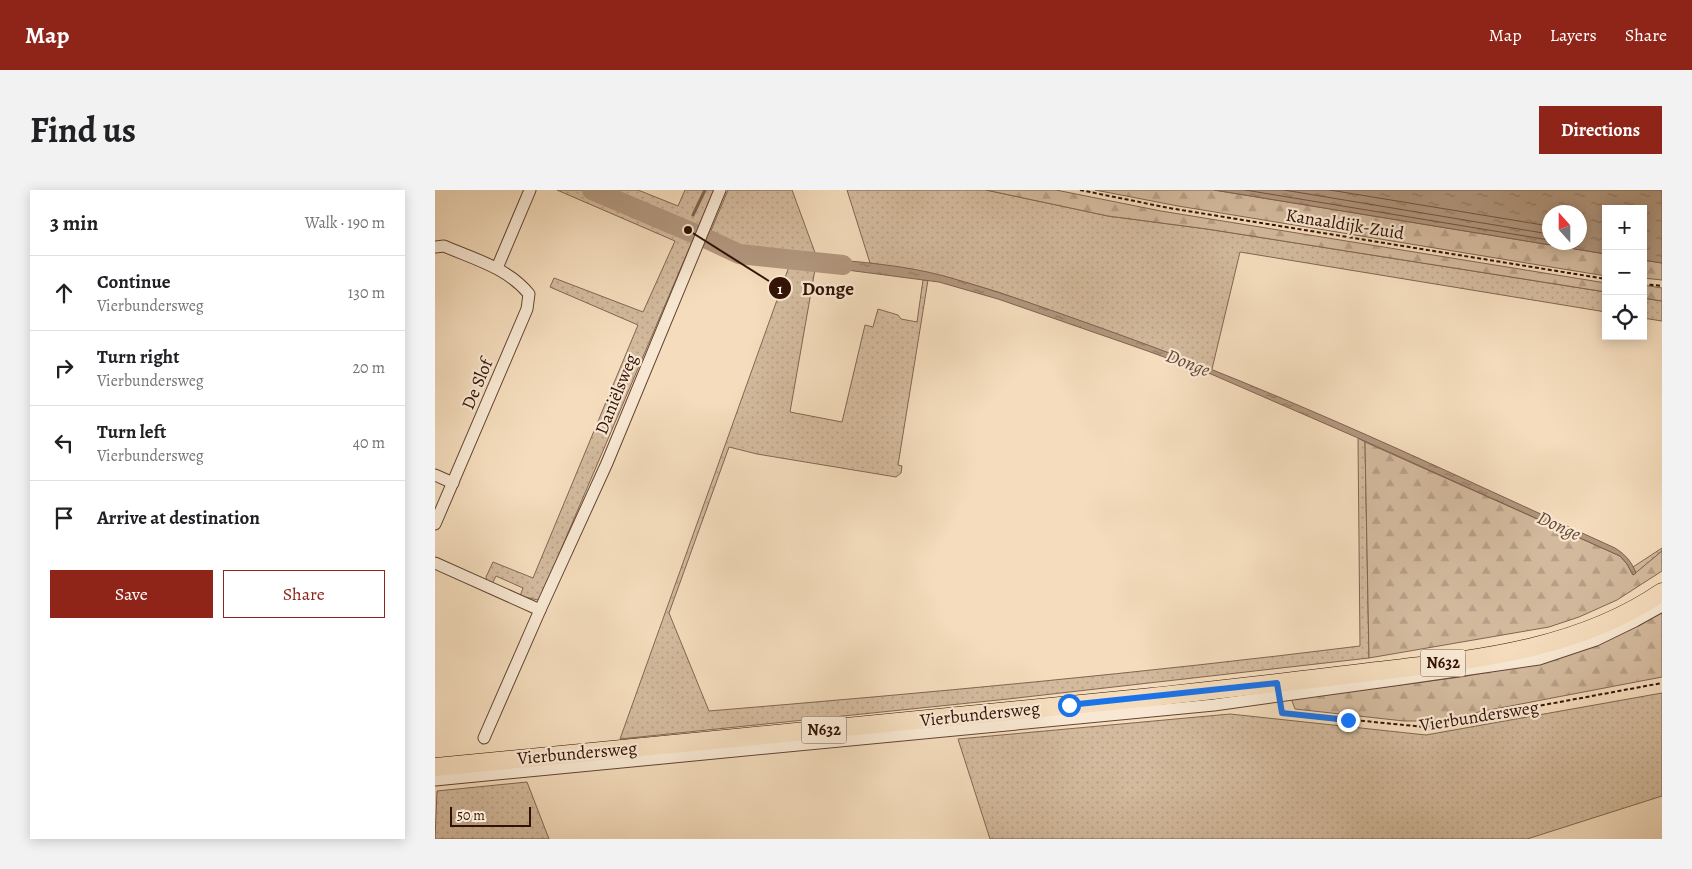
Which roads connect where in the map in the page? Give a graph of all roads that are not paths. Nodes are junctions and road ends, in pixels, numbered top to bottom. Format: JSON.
{"nodes":[{"id":1,"x":531,"y":190,"type":"edge"},
{"id":2,"x":720,"y":190,"type":"edge"},
{"id":3,"x":435,"y":247,"type":"edge"},
{"id":4,"x":497,"y":268,"type":"junction"},
{"id":5,"x":435,"y":475,"type":"edge"},
{"id":6,"x":453,"y":483,"type":"junction"},
{"id":7,"x":435,"y":524,"type":"edge"},
{"id":8,"x":435,"y":563,"type":"edge"},
{"id":9,"x":1662,"y":592,"type":"edge"},
{"id":10,"x":1662,"y":606,"type":"edge"},
{"id":11,"x":540,"y":610,"type":"junction"},
{"id":12,"x":1278,"y":690,"type":"junction"},
{"id":13,"x":484,"y":738,"type":"dead end"},
{"id":14,"x":533,"y":764,"type":"junction"},
{"id":15,"x":435,"y":768,"type":"edge"},
{"id":16,"x":435,"y":780,"type":"edge"}],
"edges":[{"from":1,"to":4,"type":"street"},
{"from":2,"to":11,"type":"street","name":"Daniëlsweg"},
{"from":3,"to":4,"type":"street","name":"De Slof"},
{"from":4,"to":6,"type":"street","name":"De Slof"},
{"from":5,"to":6,"type":"street"},
{"from":6,"to":7,"type":"street","name":"De Slof"},
{"from":8,"to":11,"type":"street"},
{"from":9,"to":12,"type":"main road","name":"Vierbundersweg","number":"N632"},
{"from":10,"to":12,"type":"street","name":"Vierbundersweg"},
{"from":11,"to":13,"type":"street","name":"Daniëlsweg"},
{"from":12,"to":14,"type":"main road","name":"Vierbundersweg","number":"N632"},
{"from":14,"to":15,"type":"main road","name":"Vierbundersweg","number":"N632"},
{"from":14,"to":16,"type":"street","name":"Vierbundersweg"}]}
